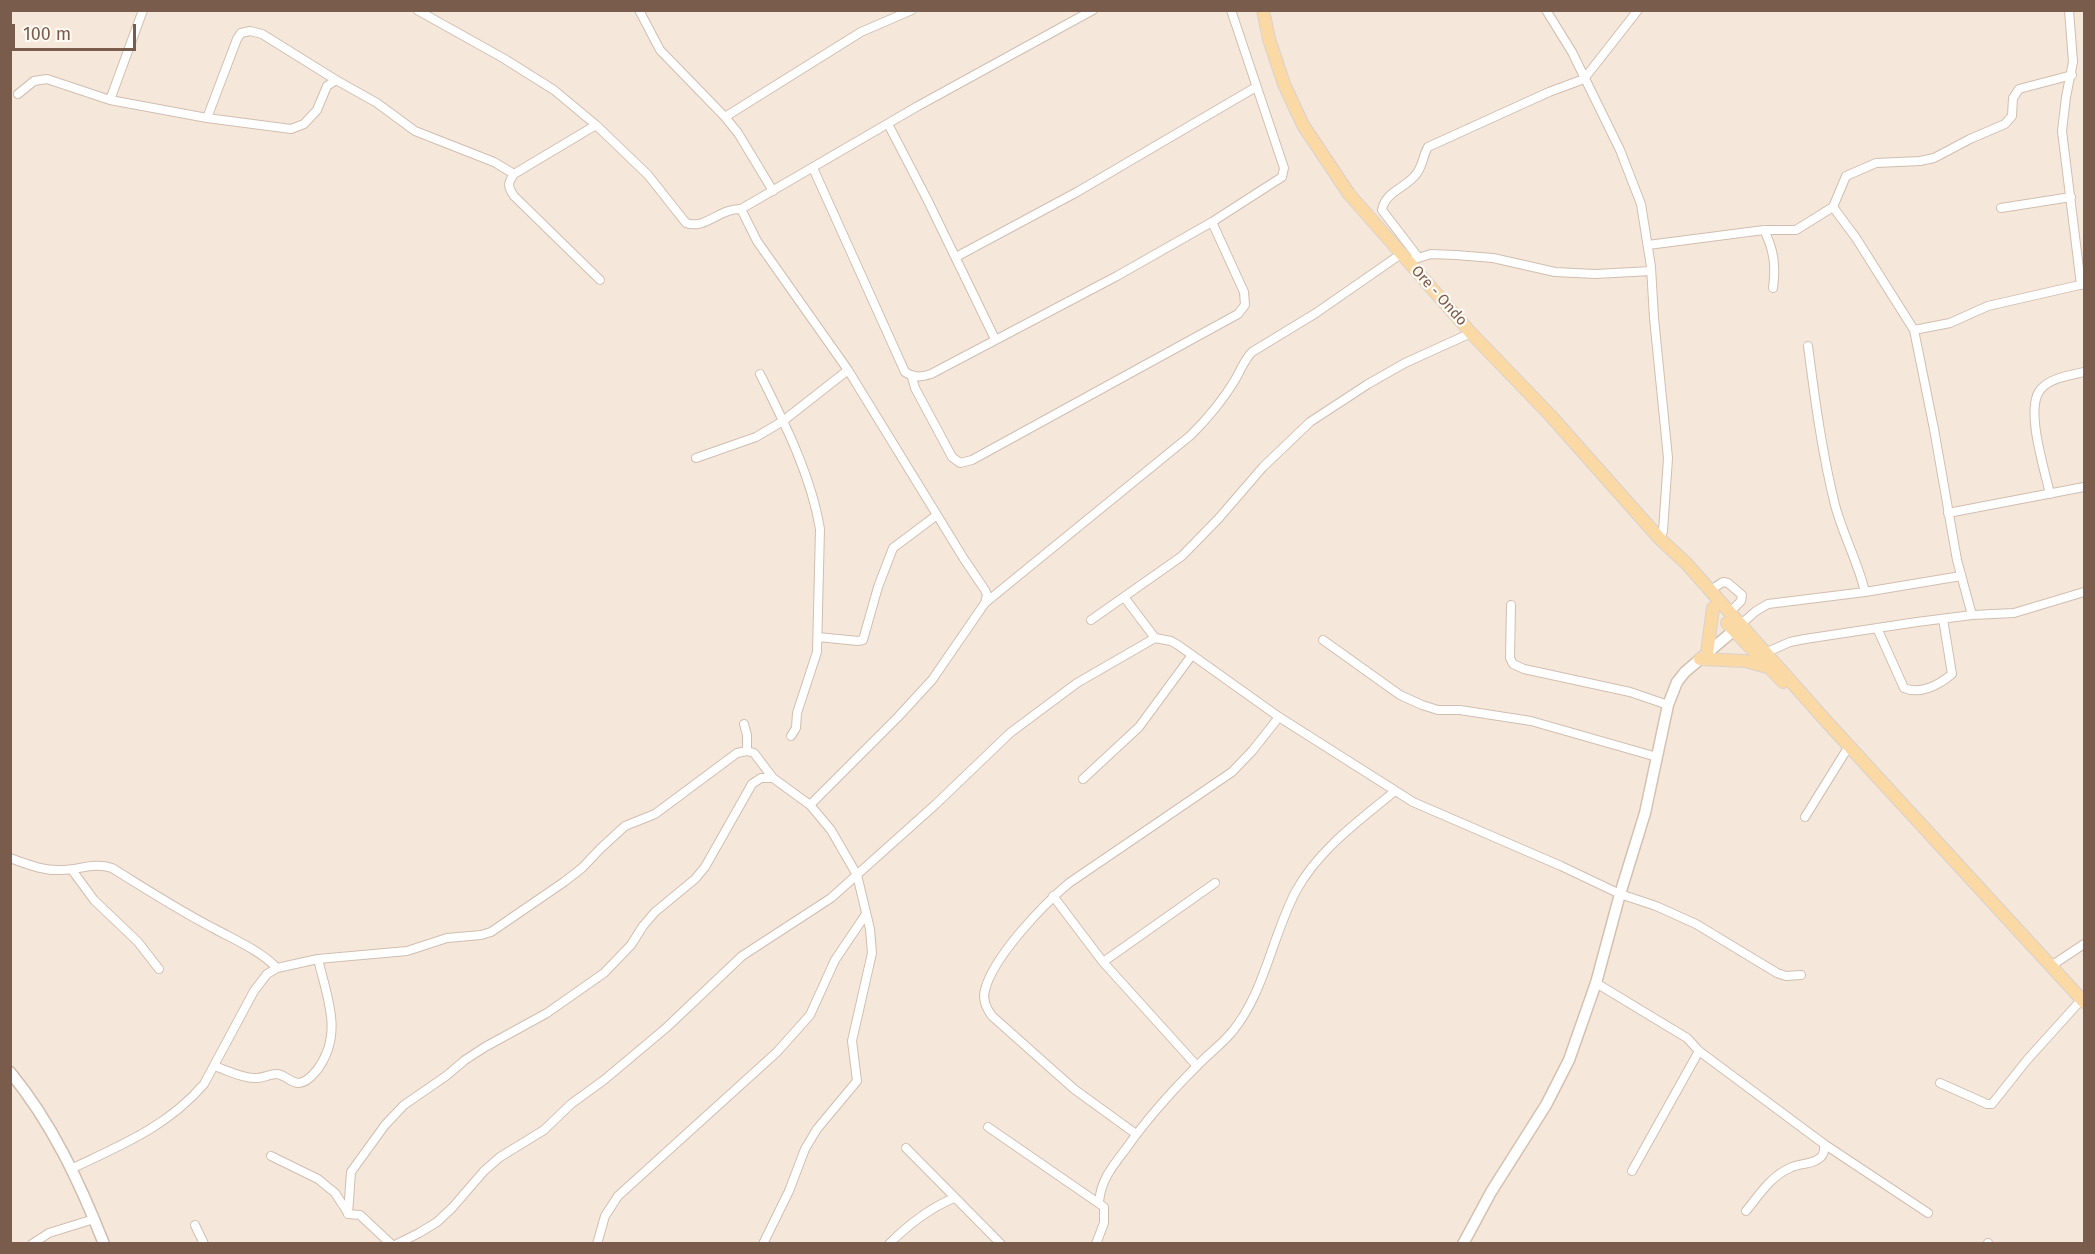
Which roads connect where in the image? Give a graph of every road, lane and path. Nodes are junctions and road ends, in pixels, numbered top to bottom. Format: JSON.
{"nodes":[{"id":1,"x":143,"y":10,"type":"edge"},
{"id":2,"x":417,"y":10,"type":"edge"},
{"id":3,"x":639,"y":10,"type":"edge"},
{"id":4,"x":912,"y":10,"type":"edge"},
{"id":5,"x":1093,"y":10,"type":"edge"},
{"id":6,"x":1231,"y":10,"type":"edge"},
{"id":7,"x":1263,"y":10,"type":"edge"},
{"id":8,"x":1546,"y":10,"type":"edge"},
{"id":9,"x":1638,"y":10,"type":"edge"},
{"id":10,"x":2069,"y":10,"type":"edge"},
{"id":11,"x":2072,"y":75,"type":"junction"},
{"id":12,"x":1584,"y":79,"type":"junction"},
{"id":13,"x":336,"y":80,"type":"junction"},
{"id":14,"x":1256,"y":87,"type":"junction"},
{"id":15,"x":18,"y":94,"type":"dead end"},
{"id":16,"x":110,"y":100,"type":"junction"},
{"id":17,"x":725,"y":117,"type":"junction"},
{"id":18,"x":207,"y":118,"type":"junction"},
{"id":19,"x":888,"y":124,"type":"junction"},
{"id":20,"x":596,"y":125,"type":"junction"},
{"id":21,"x":813,"y":168,"type":"junction"},
{"id":22,"x":514,"y":174,"type":"junction"},
{"id":23,"x":772,"y":191,"type":"junction"},
{"id":24,"x":2071,"y":197,"type":"junction"},
{"id":25,"x":1833,"y":207,"type":"junction"},
{"id":26,"x":2001,"y":208,"type":"dead end"},
{"id":27,"x":741,"y":209,"type":"junction"},
{"id":28,"x":1212,"y":222,"type":"junction"},
{"id":29,"x":1764,"y":230,"type":"junction"},
{"id":30,"x":1648,"y":244,"type":"junction"},
{"id":31,"x":956,"y":257,"type":"junction"},
{"id":32,"x":1409,"y":258,"type":"junction"},
{"id":33,"x":1651,"y":271,"type":"junction"},
{"id":34,"x":600,"y":280,"type":"dead end"},
{"id":35,"x":2083,"y":284,"type":"edge"},
{"id":36,"x":1773,"y":288,"type":"dead end"},
{"id":37,"x":1914,"y":330,"type":"junction"},
{"id":38,"x":1472,"y":333,"type":"junction"},
{"id":39,"x":995,"y":339,"type":"junction"},
{"id":40,"x":1808,"y":346,"type":"dead end"},
{"id":41,"x":848,"y":370,"type":"junction"},
{"id":42,"x":2085,"y":372,"type":"edge"},
{"id":43,"x":760,"y":374,"type":"dead end"},
{"id":44,"x":912,"y":376,"type":"junction"},
{"id":45,"x":783,"y":421,"type":"junction"},
{"id":46,"x":696,"y":458,"type":"dead end"},
{"id":47,"x":2085,"y":487,"type":"edge"},
{"id":48,"x":2050,"y":494,"type":"junction"},
{"id":49,"x":1947,"y":513,"type":"junction"},
{"id":50,"x":938,"y":515,"type":"junction"},
{"id":51,"x":1664,"y":543,"type":"junction"},
{"id":52,"x":1961,"y":576,"type":"junction"},
{"id":53,"x":1709,"y":591,"type":"junction"},
{"id":54,"x":1864,"y":592,"type":"junction"},
{"id":55,"x":2085,"y":592,"type":"edge"},
{"id":56,"x":1124,"y":597,"type":"junction"},
{"id":57,"x":985,"y":603,"type":"junction"},
{"id":58,"x":1511,"y":605,"type":"dead end"},
{"id":59,"x":1713,"y":608,"type":"junction"},
{"id":60,"x":1729,"y":613,"type":"junction"},
{"id":61,"x":1972,"y":615,"type":"junction"},
{"id":62,"x":1943,"y":619,"type":"junction"},
{"id":63,"x":1091,"y":620,"type":"dead end"},
{"id":64,"x":1737,"y":627,"type":"junction"},
{"id":65,"x":1877,"y":628,"type":"junction"},
{"id":66,"x":818,"y":637,"type":"junction"},
{"id":67,"x":1155,"y":638,"type":"junction"},
{"id":68,"x":1323,"y":640,"type":"dead end"},
{"id":69,"x":1767,"y":652,"type":"junction"},
{"id":70,"x":1192,"y":656,"type":"junction"},
{"id":71,"x":1703,"y":656,"type":"junction"},
{"id":72,"x":1768,"y":667,"type":"junction"},
{"id":73,"x":1668,"y":705,"type":"junction"},
{"id":74,"x":1821,"y":716,"type":"junction"},
{"id":75,"x":1279,"y":717,"type":"junction"},
{"id":76,"x":744,"y":724,"type":"dead end"},
{"id":77,"x":791,"y":736,"type":"dead end"},
{"id":78,"x":1849,"y":746,"type":"junction"},
{"id":79,"x":747,"y":751,"type":"junction"},
{"id":80,"x":1657,"y":757,"type":"junction"},
{"id":81,"x":773,"y":778,"type":"junction"},
{"id":82,"x":1083,"y":779,"type":"dead end"},
{"id":83,"x":1395,"y":791,"type":"junction"},
{"id":84,"x":810,"y":805,"type":"junction"},
{"id":85,"x":1805,"y":817,"type":"dead end"},
{"id":86,"x":10,"y":858,"type":"edge"},
{"id":87,"x":72,"y":870,"type":"junction"},
{"id":88,"x":857,"y":875,"type":"junction"},
{"id":89,"x":1215,"y":884,"type":"dead end"},
{"id":90,"x":1620,"y":894,"type":"junction"},
{"id":91,"x":1053,"y":896,"type":"junction"},
{"id":92,"x":866,"y":914,"type":"junction"},
{"id":93,"x":2085,"y":944,"type":"edge"},
{"id":94,"x":318,"y":959,"type":"junction"},
{"id":95,"x":1103,"y":962,"type":"junction"},
{"id":96,"x":2051,"y":966,"type":"junction"},
{"id":97,"x":277,"y":968,"type":"junction"},
{"id":98,"x":159,"y":969,"type":"dead end"},
{"id":99,"x":1801,"y":975,"type":"dead end"},
{"id":100,"x":1596,"y":983,"type":"junction"},
{"id":101,"x":2083,"y":1001,"type":"edge"},
{"id":102,"x":1700,"y":1051,"type":"junction"},
{"id":103,"x":214,"y":1066,"type":"junction"},
{"id":104,"x":1197,"y":1066,"type":"junction"},
{"id":105,"x":10,"y":1072,"type":"edge"},
{"id":106,"x":1941,"y":1083,"type":"dead end"},
{"id":107,"x":988,"y":1127,"type":"dead end"},
{"id":108,"x":1136,"y":1134,"type":"junction"},
{"id":109,"x":1824,"y":1144,"type":"junction"},
{"id":110,"x":906,"y":1148,"type":"dead end"},
{"id":111,"x":271,"y":1156,"type":"dead end"},
{"id":112,"x":71,"y":1169,"type":"junction"},
{"id":113,"x":1632,"y":1171,"type":"dead end"},
{"id":114,"x":954,"y":1198,"type":"junction"},
{"id":115,"x":1099,"y":1202,"type":"junction"},
{"id":116,"x":1746,"y":1210,"type":"dead end"},
{"id":117,"x":1928,"y":1213,"type":"dead end"},
{"id":118,"x":348,"y":1214,"type":"junction"},
{"id":119,"x":94,"y":1219,"type":"junction"},
{"id":120,"x":195,"y":1225,"type":"dead end"},
{"id":121,"x":1466,"y":1243,"type":"edge"},
{"id":122,"x":32,"y":1244,"type":"edge"},
{"id":123,"x":104,"y":1244,"type":"edge"},
{"id":124,"x":204,"y":1244,"type":"edge"},
{"id":125,"x":391,"y":1244,"type":"edge"},
{"id":126,"x":397,"y":1244,"type":"edge"},
{"id":127,"x":597,"y":1244,"type":"edge"},
{"id":128,"x":763,"y":1244,"type":"edge"},
{"id":129,"x":889,"y":1244,"type":"edge"},
{"id":130,"x":1001,"y":1244,"type":"edge"},
{"id":131,"x":1096,"y":1244,"type":"edge"}],
"edges":[{"from":1,"to":16,"type":"street"},
{"from":2,"to":20,"type":"street"},
{"from":3,"to":17,"type":"street"},
{"from":4,"to":17,"type":"street"},
{"from":5,"to":19,"type":"street"},
{"from":6,"to":14,"type":"street"},
{"from":7,"to":32,"type":"main road","name":"Ore - Ondo"},
{"from":8,"to":12,"type":"street"},
{"from":9,"to":12,"type":"street"},
{"from":10,"to":11,"type":"street"},
{"from":11,"to":24,"type":"street"},
{"from":11,"to":25,"type":"street"},
{"from":12,"to":30,"type":"street"},
{"from":12,"to":32,"type":"street"},
{"from":13,"to":18,"type":"street"},
{"from":13,"to":18,"type":"street"},
{"from":13,"to":22,"type":"street"},
{"from":14,"to":28,"type":"street"},
{"from":14,"to":31,"type":"street"},
{"from":15,"to":16,"type":"street"},
{"from":16,"to":18,"type":"street"},
{"from":17,"to":23,"type":"street"},
{"from":19,"to":21,"type":"street"},
{"from":19,"to":31,"type":"street"},
{"from":20,"to":22,"type":"street"},
{"from":20,"to":27,"type":"street"},
{"from":21,"to":23,"type":"street"},
{"from":21,"to":44,"type":"street"},
{"from":22,"to":34,"type":"street"},
{"from":23,"to":27,"type":"street"},
{"from":24,"to":26,"type":"street"},
{"from":24,"to":35,"type":"street"},
{"from":25,"to":29,"type":"street"},
{"from":25,"to":37,"type":"street"},
{"from":27,"to":41,"type":"street"},
{"from":28,"to":39,"type":"street"},
{"from":28,"to":44,"type":"street"},
{"from":29,"to":30,"type":"street"},
{"from":29,"to":36,"type":"street"},
{"from":30,"to":33,"type":"street"},
{"from":31,"to":39,"type":"street"},
{"from":32,"to":33,"type":"street"},
{"from":32,"to":38,"type":"main road","name":"Ore - Ondo"},
{"from":32,"to":57,"type":"street"},
{"from":33,"to":51,"type":"street"},
{"from":35,"to":37,"type":"street"},
{"from":37,"to":49,"type":"street"},
{"from":38,"to":51,"type":"main road","name":"Ore - Ondo"},
{"from":38,"to":56,"type":"street"},
{"from":39,"to":44,"type":"street"},
{"from":40,"to":54,"type":"street"},
{"from":41,"to":45,"type":"street"},
{"from":41,"to":50,"type":"street"},
{"from":42,"to":48,"type":"street"},
{"from":43,"to":45,"type":"street"},
{"from":45,"to":46,"type":"street"},
{"from":45,"to":66,"type":"street"},
{"from":47,"to":48,"type":"street"},
{"from":48,"to":49,"type":"street"},
{"from":49,"to":52,"type":"street"},
{"from":50,"to":57,"type":"street"},
{"from":50,"to":66,"type":"street"},
{"from":51,"to":53,"type":"main road"},
{"from":51,"to":59,"type":"main road"},
{"from":52,"to":54,"type":"street"},
{"from":52,"to":61,"type":"street"},
{"from":53,"to":60,"type":"main road"},
{"from":53,"to":60,"type":"street"},
{"from":54,"to":64,"type":"street"},
{"from":55,"to":61,"type":"street"},
{"from":56,"to":63,"type":"street"},
{"from":56,"to":67,"type":"street"},
{"from":57,"to":84,"type":"street"},
{"from":58,"to":73,"type":"street"},
{"from":59,"to":64,"type":"main road"},
{"from":59,"to":71,"type":"main road"},
{"from":60,"to":64,"type":"main road"},
{"from":61,"to":62,"type":"street"},
{"from":62,"to":65,"type":"street"},
{"from":62,"to":65,"type":"street"},
{"from":64,"to":69,"type":"main road"},
{"from":64,"to":71,"type":"main road"},
{"from":64,"to":72,"type":"main road"},
{"from":65,"to":69,"type":"street"},
{"from":66,"to":77,"type":"street"},
{"from":67,"to":70,"type":"street"},
{"from":67,"to":88,"type":"street"},
{"from":68,"to":80,"type":"street"},
{"from":69,"to":74,"type":"main road"},
{"from":70,"to":75,"type":"street"},
{"from":70,"to":82,"type":"street"},
{"from":71,"to":72,"type":"main road"},
{"from":71,"to":73,"type":"main road"},
{"from":72,"to":74,"type":"main road"},
{"from":73,"to":80,"type":"main road"},
{"from":74,"to":78,"type":"main road"},
{"from":75,"to":83,"type":"street"},
{"from":75,"to":91,"type":"street"},
{"from":76,"to":79,"type":"street"},
{"from":78,"to":85,"type":"street"},
{"from":78,"to":96,"type":"main road"},
{"from":79,"to":81,"type":"street"},
{"from":79,"to":94,"type":"street"},
{"from":80,"to":90,"type":"main road"},
{"from":81,"to":84,"type":"street"},
{"from":81,"to":118,"type":"street"},
{"from":83,"to":90,"type":"street"},
{"from":83,"to":104,"type":"street"},
{"from":84,"to":88,"type":"street"},
{"from":86,"to":87,"type":"street"},
{"from":87,"to":97,"type":"street"},
{"from":87,"to":98,"type":"street"},
{"from":88,"to":92,"type":"street"},
{"from":88,"to":126,"type":"street"},
{"from":89,"to":95,"type":"street"},
{"from":90,"to":99,"type":"street"},
{"from":90,"to":100,"type":"main road"},
{"from":91,"to":95,"type":"street"},
{"from":91,"to":108,"type":"street"},
{"from":92,"to":127,"type":"street"},
{"from":92,"to":128,"type":"street"},
{"from":93,"to":96,"type":"street"},
{"from":94,"to":97,"type":"street"},
{"from":94,"to":103,"type":"street"},
{"from":95,"to":104,"type":"street"},
{"from":96,"to":101,"type":"main road"},
{"from":97,"to":103,"type":"street"},
{"from":100,"to":102,"type":"street"},
{"from":100,"to":121,"type":"main road"},
{"from":101,"to":106,"type":"street"},
{"from":102,"to":109,"type":"street"},
{"from":102,"to":113,"type":"street"},
{"from":103,"to":112,"type":"street"},
{"from":104,"to":108,"type":"street"},
{"from":105,"to":112,"type":"main road"},
{"from":107,"to":115,"type":"street"},
{"from":108,"to":115,"type":"street"},
{"from":109,"to":116,"type":"street"},
{"from":109,"to":117,"type":"street"},
{"from":110,"to":114,"type":"street"},
{"from":111,"to":118,"type":"street"},
{"from":112,"to":119,"type":"main road"},
{"from":114,"to":129,"type":"street"},
{"from":114,"to":130,"type":"street"},
{"from":115,"to":131,"type":"street"},
{"from":118,"to":125,"type":"street"},
{"from":119,"to":122,"type":"street"},
{"from":119,"to":123,"type":"main road"},
{"from":120,"to":124,"type":"street"}]}
